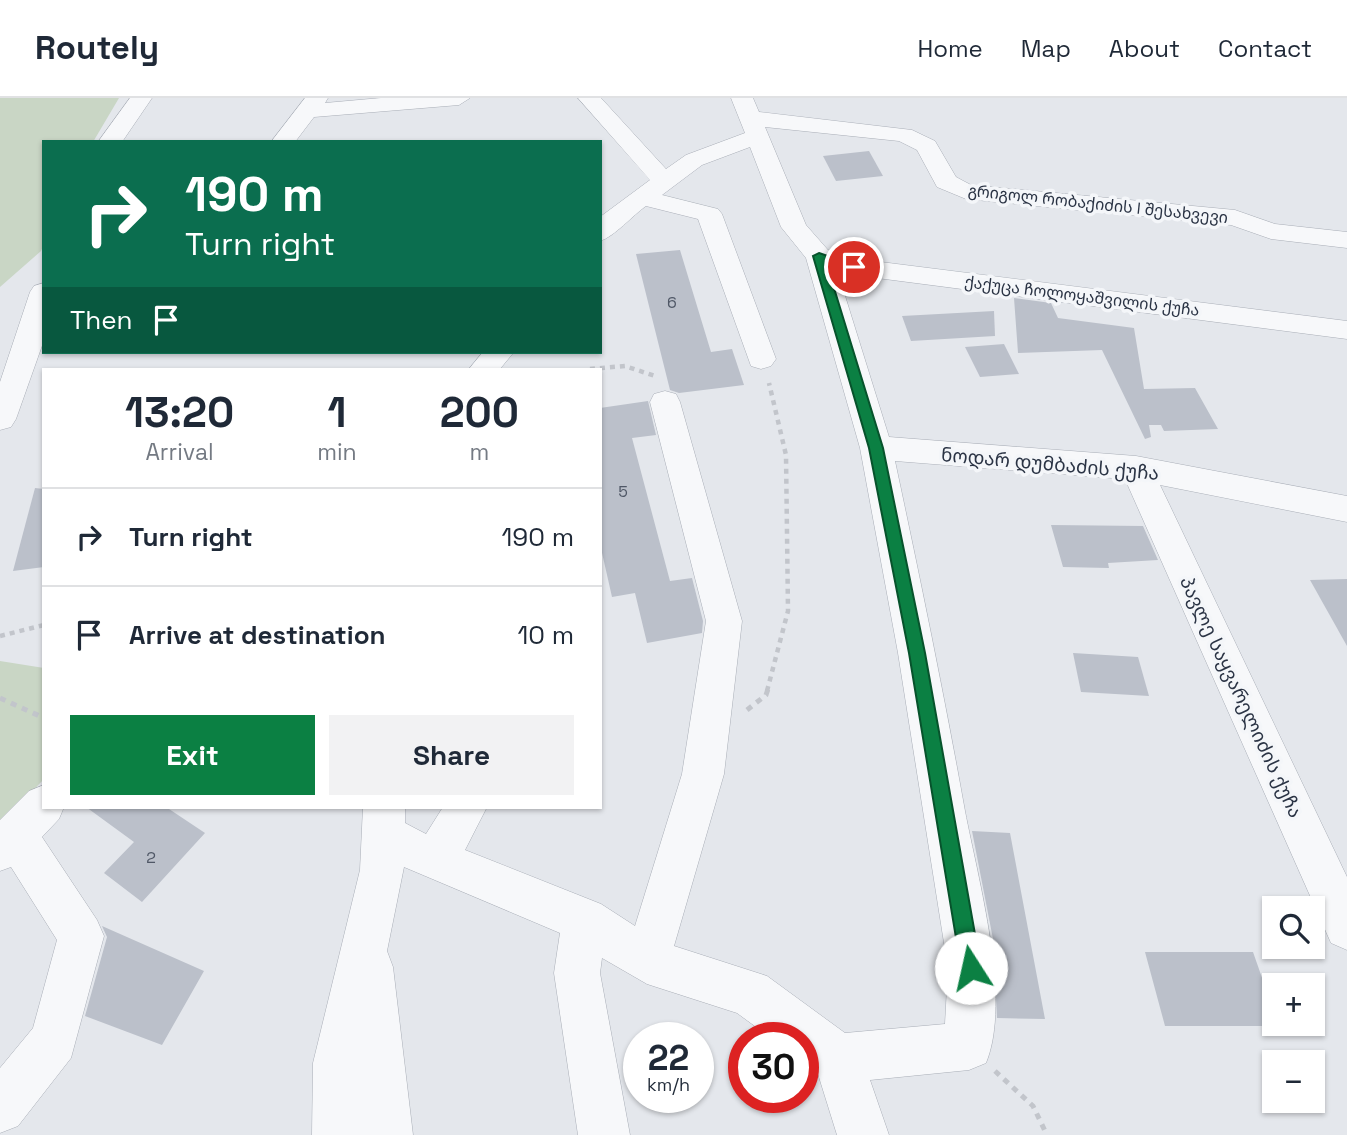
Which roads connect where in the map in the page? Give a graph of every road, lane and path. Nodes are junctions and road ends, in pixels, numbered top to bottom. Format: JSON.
{"nodes":[{"id":1,"x":141,"y":98,"type":"edge"},
{"id":2,"x":459,"y":98,"type":"edge"},
{"id":3,"x":589,"y":98,"type":"edge"},
{"id":4,"x":313,"y":105,"type":"edge"},
{"id":5,"x":749,"y":117,"type":"edge"},
{"id":6,"x":111,"y":140,"type":"edge"},
{"id":7,"x":285,"y":140,"type":"edge"},
{"id":8,"x":663,"y":181,"type":"junction"},
{"id":9,"x":641,"y":197,"type":"junction"},
{"id":10,"x":602,"y":231,"type":"edge"},
{"id":11,"x":1347,"y":240,"type":"edge"},
{"id":12,"x":819,"y":256,"type":"junction"},
{"id":13,"x":42,"y":304,"type":"edge"},
{"id":14,"x":1345,"y":332,"type":"edge"},
{"id":15,"x":497,"y":354,"type":"edge"},
{"id":16,"x":33,"y":359,"type":"edge"},
{"id":17,"x":761,"y":359,"type":"joint"},
{"id":18,"x":485,"y":368,"type":"edge"},
{"id":19,"x":602,"y":368,"type":"edge"},
{"id":20,"x":0,"y":388,"type":"edge"},
{"id":21,"x":665,"y":402,"type":"joint"},
{"id":22,"x":0,"y":419,"type":"edge"},
{"id":23,"x":876,"y":448,"type":"junction"},
{"id":24,"x":1136,"y":468,"type":"junction"},
{"id":25,"x":1347,"y":509,"type":"edge"},
{"id":26,"x":42,"y":626,"type":"edge"},
{"id":27,"x":0,"y":636,"type":"edge"},
{"id":28,"x":0,"y":698,"type":"edge"},
{"id":29,"x":42,"y":717,"type":"edge"},
{"id":30,"x":708,"y":740,"type":"junction"},
{"id":31,"x":465,"y":809,"type":"edge"},
{"id":32,"x":385,"y":821,"type":"edge"},
{"id":33,"x":20,"y":830,"type":"edge"},
{"id":34,"x":435,"y":860,"type":"junction"},
{"id":35,"x":585,"y":920,"type":"junction"},
{"id":36,"x":1347,"y":927,"type":"edge"},
{"id":37,"x":367,"y":938,"type":"junction"},
{"id":38,"x":647,"y":961,"type":"junction"},
{"id":39,"x":969,"y":1046,"type":"junction"},
{"id":40,"x":838,"y":1058,"type":"junction"},
{"id":41,"x":0,"y":1108,"type":"edge"},
{"id":42,"x":338,"y":1135,"type":"edge"},
{"id":43,"x":387,"y":1135,"type":"edge"},
{"id":44,"x":604,"y":1135,"type":"edge"},
{"id":45,"x":863,"y":1135,"type":"edge"},
{"id":46,"x":1047,"y":1135,"type":"edge"}],
"edges":[{"from":1,"to":6,"type":"street"},
{"from":2,"to":4,"type":"street"},
{"from":3,"to":8,"type":"street"},
{"from":4,"to":7,"type":"street"},
{"from":5,"to":8,"type":"street"},
{"from":5,"to":11,"type":"street","name":"გრიგოლ რობაქიძის I შესახვევი"},
{"from":5,"to":12,"type":"street"},
{"from":8,"to":9,"type":"street"},
{"from":9,"to":10,"type":"street"},
{"from":9,"to":17,"type":"street"},
{"from":12,"to":14,"type":"street","name":"ქაქუცა ჩოლოყაშვილის ქუჩა"},
{"from":12,"to":23,"type":"street"},
{"from":13,"to":16,"type":"street"},
{"from":15,"to":18,"type":"street"},
{"from":16,"to":20,"type":"street"},
{"from":16,"to":22,"type":"street"},
{"from":17,"to":30,"type":"path"},
{"from":19,"to":21,"type":"path"},
{"from":21,"to":30,"type":"street"},
{"from":23,"to":24,"type":"street","name":"ნოდარ დუმბაძის ქუჩა"},
{"from":23,"to":39,"type":"street"},
{"from":24,"to":25,"type":"street","name":"ნოდარ დუმბაძის ქუჩა"},
{"from":24,"to":36,"type":"street","name":"პავლე საყვარელიძის ქუჩა"},
{"from":26,"to":27,"type":"path"},
{"from":28,"to":29,"type":"path"},
{"from":30,"to":38,"type":"street"},
{"from":31,"to":34,"type":"street"},
{"from":32,"to":34,"type":"street"},
{"from":32,"to":37,"type":"street"},
{"from":33,"to":41,"type":"street"},
{"from":34,"to":35,"type":"street"},
{"from":35,"to":38,"type":"street"},
{"from":35,"to":44,"type":"street"},
{"from":37,"to":42,"type":"street"},
{"from":37,"to":43,"type":"street"},
{"from":38,"to":40,"type":"street"},
{"from":39,"to":40,"type":"street"},
{"from":39,"to":46,"type":"path"},
{"from":40,"to":45,"type":"street"}]}
